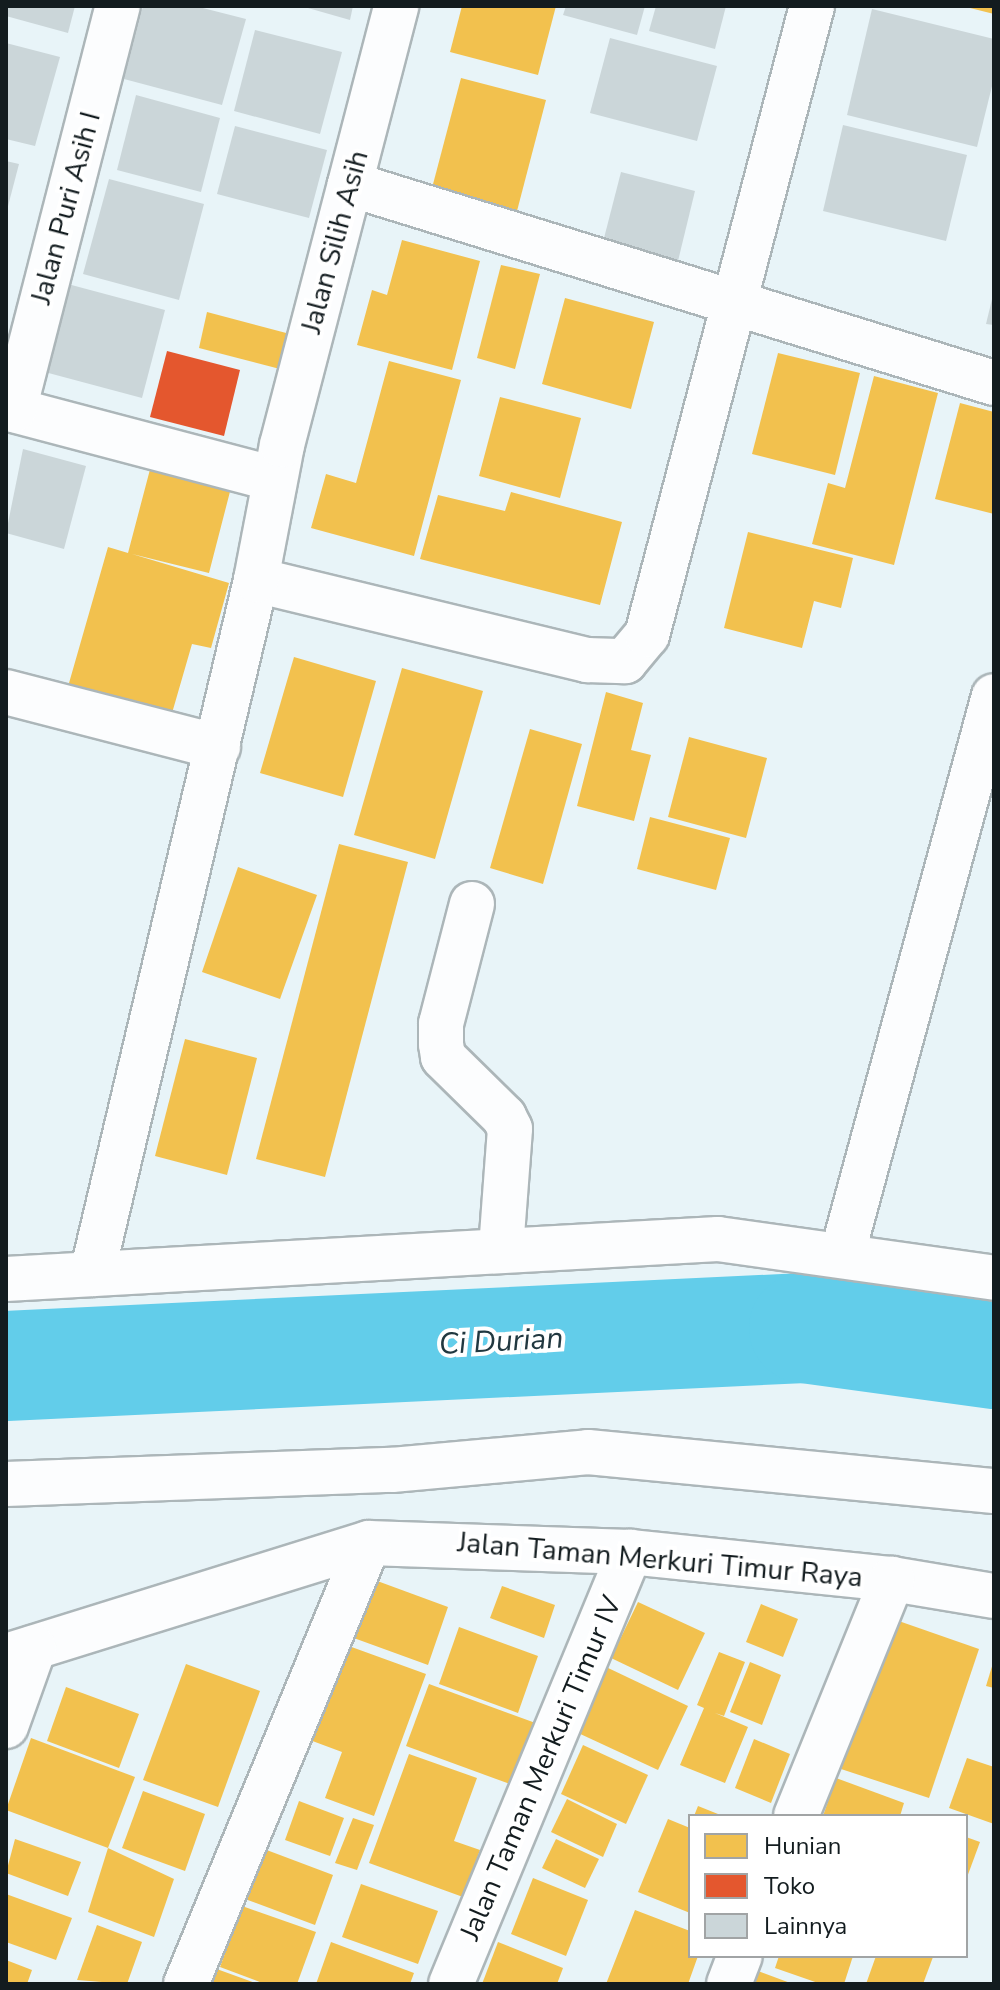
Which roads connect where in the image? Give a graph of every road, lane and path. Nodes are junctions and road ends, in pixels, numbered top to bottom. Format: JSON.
{"nodes":[{"id":1,"x":118,"y":6,"type":"edge"},
{"id":2,"x":396,"y":6,"type":"edge"},
{"id":3,"x":812,"y":6,"type":"edge"},
{"id":4,"x":350,"y":184,"type":"junction"},
{"id":5,"x":736,"y":302,"type":"junction"},
{"id":6,"x":994,"y":383,"type":"edge"},
{"id":7,"x":10,"y":409,"type":"edge"},
{"id":8,"x":274,"y":479,"type":"junction"},
{"id":9,"x":256,"y":580,"type":"junction"},
{"id":10,"x":6,"y":692,"type":"edge"},
{"id":11,"x":994,"y":696,"type":"edge"},
{"id":12,"x":218,"y":747,"type":"junction"},
{"id":13,"x":472,"y":904,"type":"dead end"},
{"id":14,"x":501,"y":1250,"type":"junction"},
{"id":15,"x":842,"y":1255,"type":"junction"},
{"id":16,"x":92,"y":1274,"type":"junction"},
{"id":17,"x":994,"y":1278,"type":"edge"},
{"id":18,"x":6,"y":1279,"type":"edge"},
{"id":19,"x":6,"y":1484,"type":"edge"},
{"id":20,"x":994,"y":1491,"type":"edge"},
{"id":21,"x":369,"y":1543,"type":"junction"},
{"id":22,"x":630,"y":1552,"type":"junction"},
{"id":23,"x":892,"y":1579,"type":"junction"},
{"id":24,"x":994,"y":1596,"type":"edge"},
{"id":25,"x":20,"y":1652,"type":"edge"},
{"id":26,"x":6,"y":1726,"type":"edge"},
{"id":27,"x":797,"y":1814,"type":"edge"},
{"id":28,"x":739,"y":1958,"type":"edge"},
{"id":29,"x":186,"y":1984,"type":"edge"},
{"id":30,"x":451,"y":1984,"type":"edge"},
{"id":31,"x":729,"y":1984,"type":"edge"}],
"edges":[{"from":1,"to":7,"type":"street","name":"Jalan Puri Asih I"},
{"from":2,"to":4,"type":"street","name":"Jalan Silih Asih"},
{"from":3,"to":5,"type":"street"},
{"from":4,"to":5,"type":"street"},
{"from":4,"to":8,"type":"street","name":"Jalan Silih Asih"},
{"from":5,"to":6,"type":"street"},
{"from":5,"to":9,"type":"street"},
{"from":7,"to":8,"type":"street"},
{"from":8,"to":9,"type":"street","name":"Jalan Silih Asih"},
{"from":9,"to":12,"type":"street","name":"Jalan Silih Asih"},
{"from":10,"to":12,"type":"street"},
{"from":11,"to":15,"type":"street"},
{"from":12,"to":16,"type":"street","name":"Jalan Silih Asih"},
{"from":13,"to":14,"type":"street"},
{"from":14,"to":15,"type":"street"},
{"from":14,"to":16,"type":"street"},
{"from":15,"to":17,"type":"street"},
{"from":16,"to":18,"type":"street"},
{"from":19,"to":20,"type":"street"},
{"from":21,"to":22,"type":"street","name":"Jalan Taman Merkuri Timur Raya"},
{"from":21,"to":25,"type":"street","name":"Jalan Taman Merkuri Timur Raya"},
{"from":21,"to":29,"type":"street"},
{"from":22,"to":23,"type":"street","name":"Jalan Taman Merkuri Timur Raya"},
{"from":22,"to":30,"type":"street","name":"Jalan Taman Merkuri Timur IV"},
{"from":23,"to":24,"type":"street","name":"Jalan Taman Merkuri Timur Raya"},
{"from":23,"to":27,"type":"street"},
{"from":25,"to":26,"type":"street"},
{"from":28,"to":31,"type":"street"}]}
